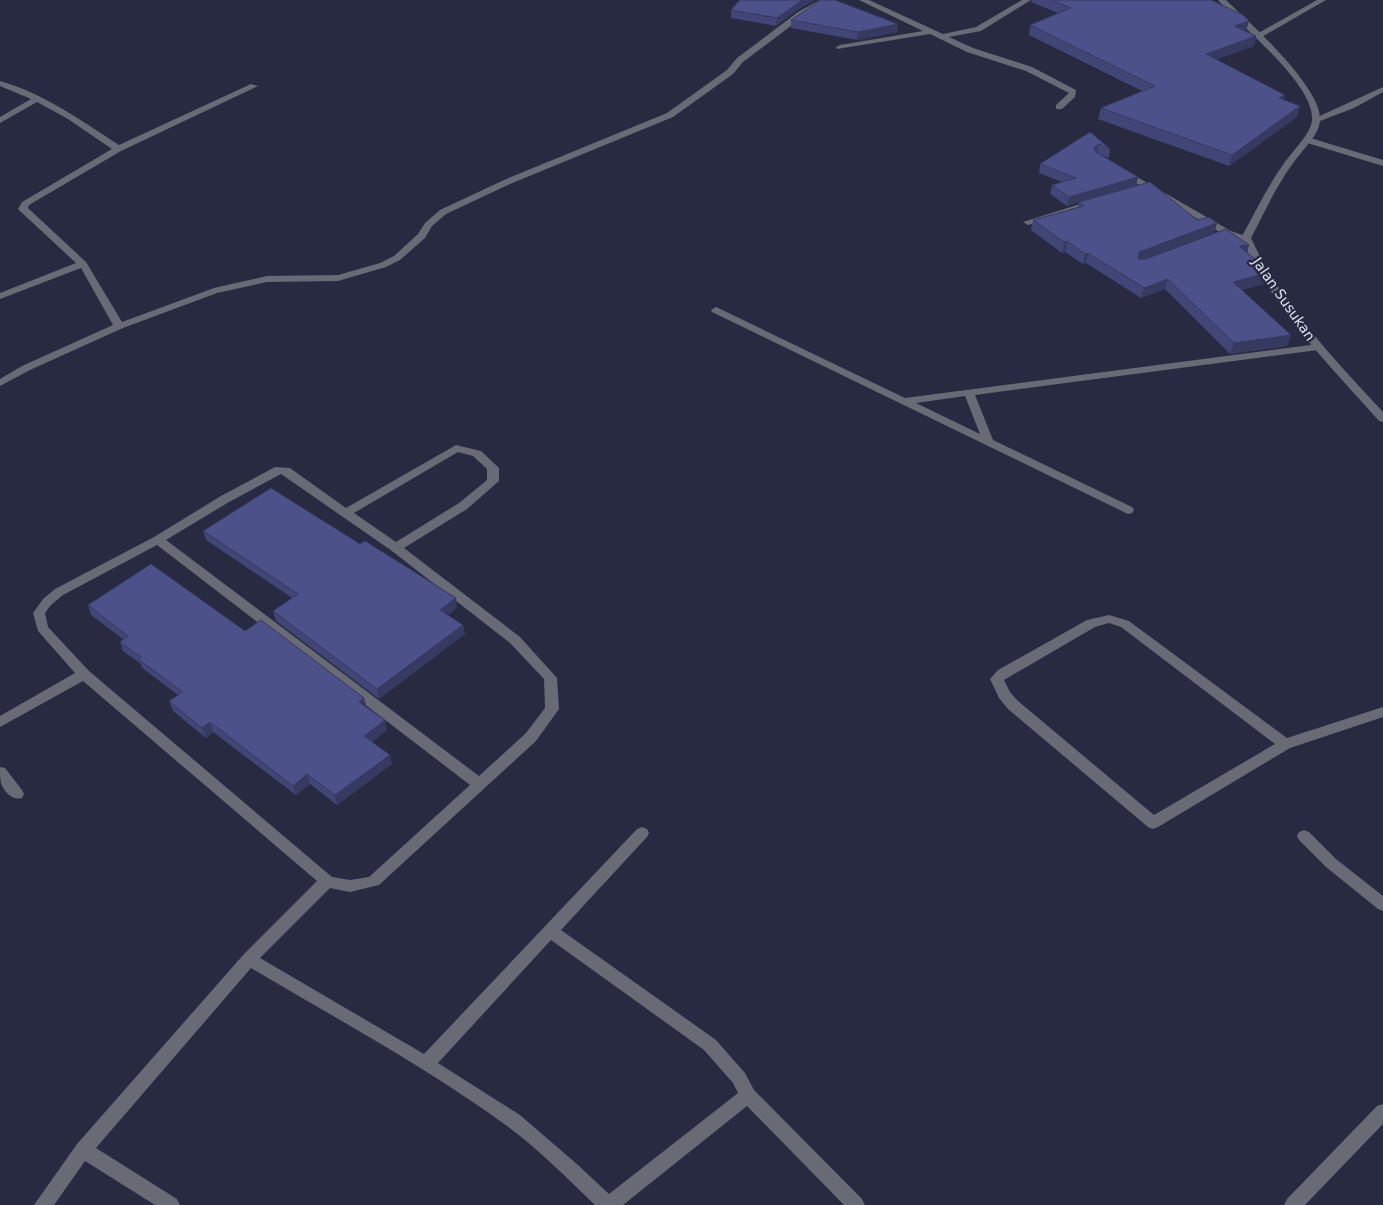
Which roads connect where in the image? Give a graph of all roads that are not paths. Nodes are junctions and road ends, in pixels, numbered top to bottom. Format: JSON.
{"nodes":[{"id":1,"x":826,"y":0,"type":"edge"},
{"id":2,"x":863,"y":0,"type":"edge"},
{"id":3,"x":1027,"y":0,"type":"edge"},
{"id":4,"x":1222,"y":0,"type":"edge"},
{"id":5,"x":1322,"y":0,"type":"edge"},
{"id":6,"x":930,"y":32,"type":"junction"},
{"id":7,"x":1257,"y":36,"type":"junction"},
{"id":8,"x":941,"y":37,"type":"junction"},
{"id":9,"x":840,"y":47,"type":"dead end"},
{"id":10,"x":0,"y":83,"type":"edge"},
{"id":11,"x":254,"y":86,"type":"dead end"},
{"id":12,"x":1383,"y":89,"type":"edge"},
{"id":13,"x":37,"y":99,"type":"junction"},
{"id":14,"x":1059,"y":107,"type":"dead end"},
{"id":15,"x":1317,"y":119,"type":"junction"},
{"id":16,"x":0,"y":120,"type":"edge"},
{"id":17,"x":1307,"y":140,"type":"junction"},
{"id":18,"x":118,"y":148,"type":"junction"},
{"id":19,"x":1383,"y":163,"type":"edge"},
{"id":20,"x":1114,"y":167,"type":"edge"},
{"id":21,"x":1102,"y":200,"type":"edge"},
{"id":22,"x":1028,"y":222,"type":"dead end"},
{"id":23,"x":1246,"y":238,"type":"junction"},
{"id":24,"x":83,"y":264,"type":"junction"},
{"id":25,"x":0,"y":296,"type":"edge"},
{"id":26,"x":716,"y":310,"type":"dead end"},
{"id":27,"x":119,"y":326,"type":"junction"},
{"id":28,"x":1318,"y":347,"type":"junction"},
{"id":29,"x":0,"y":383,"type":"edge"},
{"id":30,"x":969,"y":392,"type":"junction"},
{"id":31,"x":904,"y":401,"type":"junction"},
{"id":32,"x":1383,"y":419,"type":"edge"},
{"id":33,"x":988,"y":441,"type":"junction"},
{"id":34,"x":1128,"y":510,"type":"dead end"},
{"id":35,"x":346,"y":513,"type":"junction"},
{"id":36,"x":158,"y":540,"type":"junction"},
{"id":37,"x":396,"y":548,"type":"junction"},
{"id":38,"x":84,"y":674,"type":"junction"},
{"id":39,"x":1383,"y":712,"type":"edge"},
{"id":40,"x":0,"y":722,"type":"edge"},
{"id":41,"x":1285,"y":744,"type":"junction"},
{"id":42,"x":0,"y":772,"type":"edge"},
{"id":43,"x":479,"y":784,"type":"junction"},
{"id":44,"x":17,"y":794,"type":"dead end"},
{"id":45,"x":642,"y":833,"type":"dead end"},
{"id":46,"x":1304,"y":836,"type":"dead end"},
{"id":47,"x":327,"y":881,"type":"junction"},
{"id":48,"x":1383,"y":905,"type":"edge"},
{"id":49,"x":550,"y":931,"type":"junction"},
{"id":50,"x":249,"y":959,"type":"junction"},
{"id":51,"x":426,"y":1064,"type":"junction"},
{"id":52,"x":748,"y":1095,"type":"junction"},
{"id":53,"x":1383,"y":1112,"type":"edge"},
{"id":54,"x":83,"y":1150,"type":"junction"},
{"id":55,"x":43,"y":1205,"type":"edge"},
{"id":56,"x":171,"y":1205,"type":"edge"},
{"id":57,"x":608,"y":1205,"type":"edge"},
{"id":58,"x":856,"y":1205,"type":"edge"},
{"id":59,"x":1293,"y":1205,"type":"edge"}],
"edges":[{"from":1,"to":27,"type":"street"},
{"from":2,"to":6,"type":"street"},
{"from":3,"to":8,"type":"street"},
{"from":4,"to":7,"type":"street"},
{"from":5,"to":7,"type":"street"},
{"from":6,"to":8,"type":"street"},
{"from":6,"to":9,"type":"street"},
{"from":7,"to":15,"type":"street"},
{"from":8,"to":14,"type":"street"},
{"from":10,"to":13,"type":"street"},
{"from":11,"to":18,"type":"street"},
{"from":12,"to":15,"type":"street"},
{"from":13,"to":16,"type":"street"},
{"from":13,"to":18,"type":"street"},
{"from":15,"to":17,"type":"street","name":"Jalan Susukan"},
{"from":17,"to":19,"type":"street"},
{"from":17,"to":23,"type":"street","name":"Jalan Susukan"},
{"from":18,"to":24,"type":"street"},
{"from":20,"to":23,"type":"street"},
{"from":21,"to":22,"type":"street"},
{"from":23,"to":28,"type":"street","name":"Jalan Susukan"},
{"from":24,"to":25,"type":"street"},
{"from":24,"to":27,"type":"street"},
{"from":26,"to":31,"type":"street"},
{"from":27,"to":29,"type":"street"},
{"from":28,"to":30,"type":"street"},
{"from":28,"to":32,"type":"street","name":"Jalan Susukan"},
{"from":30,"to":31,"type":"street"},
{"from":30,"to":33,"type":"street"},
{"from":31,"to":33,"type":"street"},
{"from":33,"to":34,"type":"street"},
{"from":35,"to":36,"type":"street"},
{"from":35,"to":37,"type":"street"},
{"from":35,"to":37,"type":"street"},
{"from":36,"to":38,"type":"street"},
{"from":36,"to":43,"type":"street"},
{"from":37,"to":43,"type":"street"},
{"from":38,"to":40,"type":"street"},
{"from":38,"to":47,"type":"street"},
{"from":39,"to":41,"type":"street"},
{"from":41,"to":41,"type":"street"},
{"from":42,"to":44,"type":"street"},
{"from":43,"to":47,"type":"street"},
{"from":45,"to":49,"type":"street"},
{"from":46,"to":48,"type":"street"},
{"from":47,"to":50,"type":"street"},
{"from":49,"to":51,"type":"street"},
{"from":49,"to":52,"type":"street"},
{"from":50,"to":51,"type":"street"},
{"from":50,"to":54,"type":"street"},
{"from":51,"to":57,"type":"street"},
{"from":52,"to":57,"type":"street"},
{"from":52,"to":58,"type":"street"},
{"from":53,"to":59,"type":"street"},
{"from":54,"to":55,"type":"street"},
{"from":54,"to":56,"type":"street"}]}
